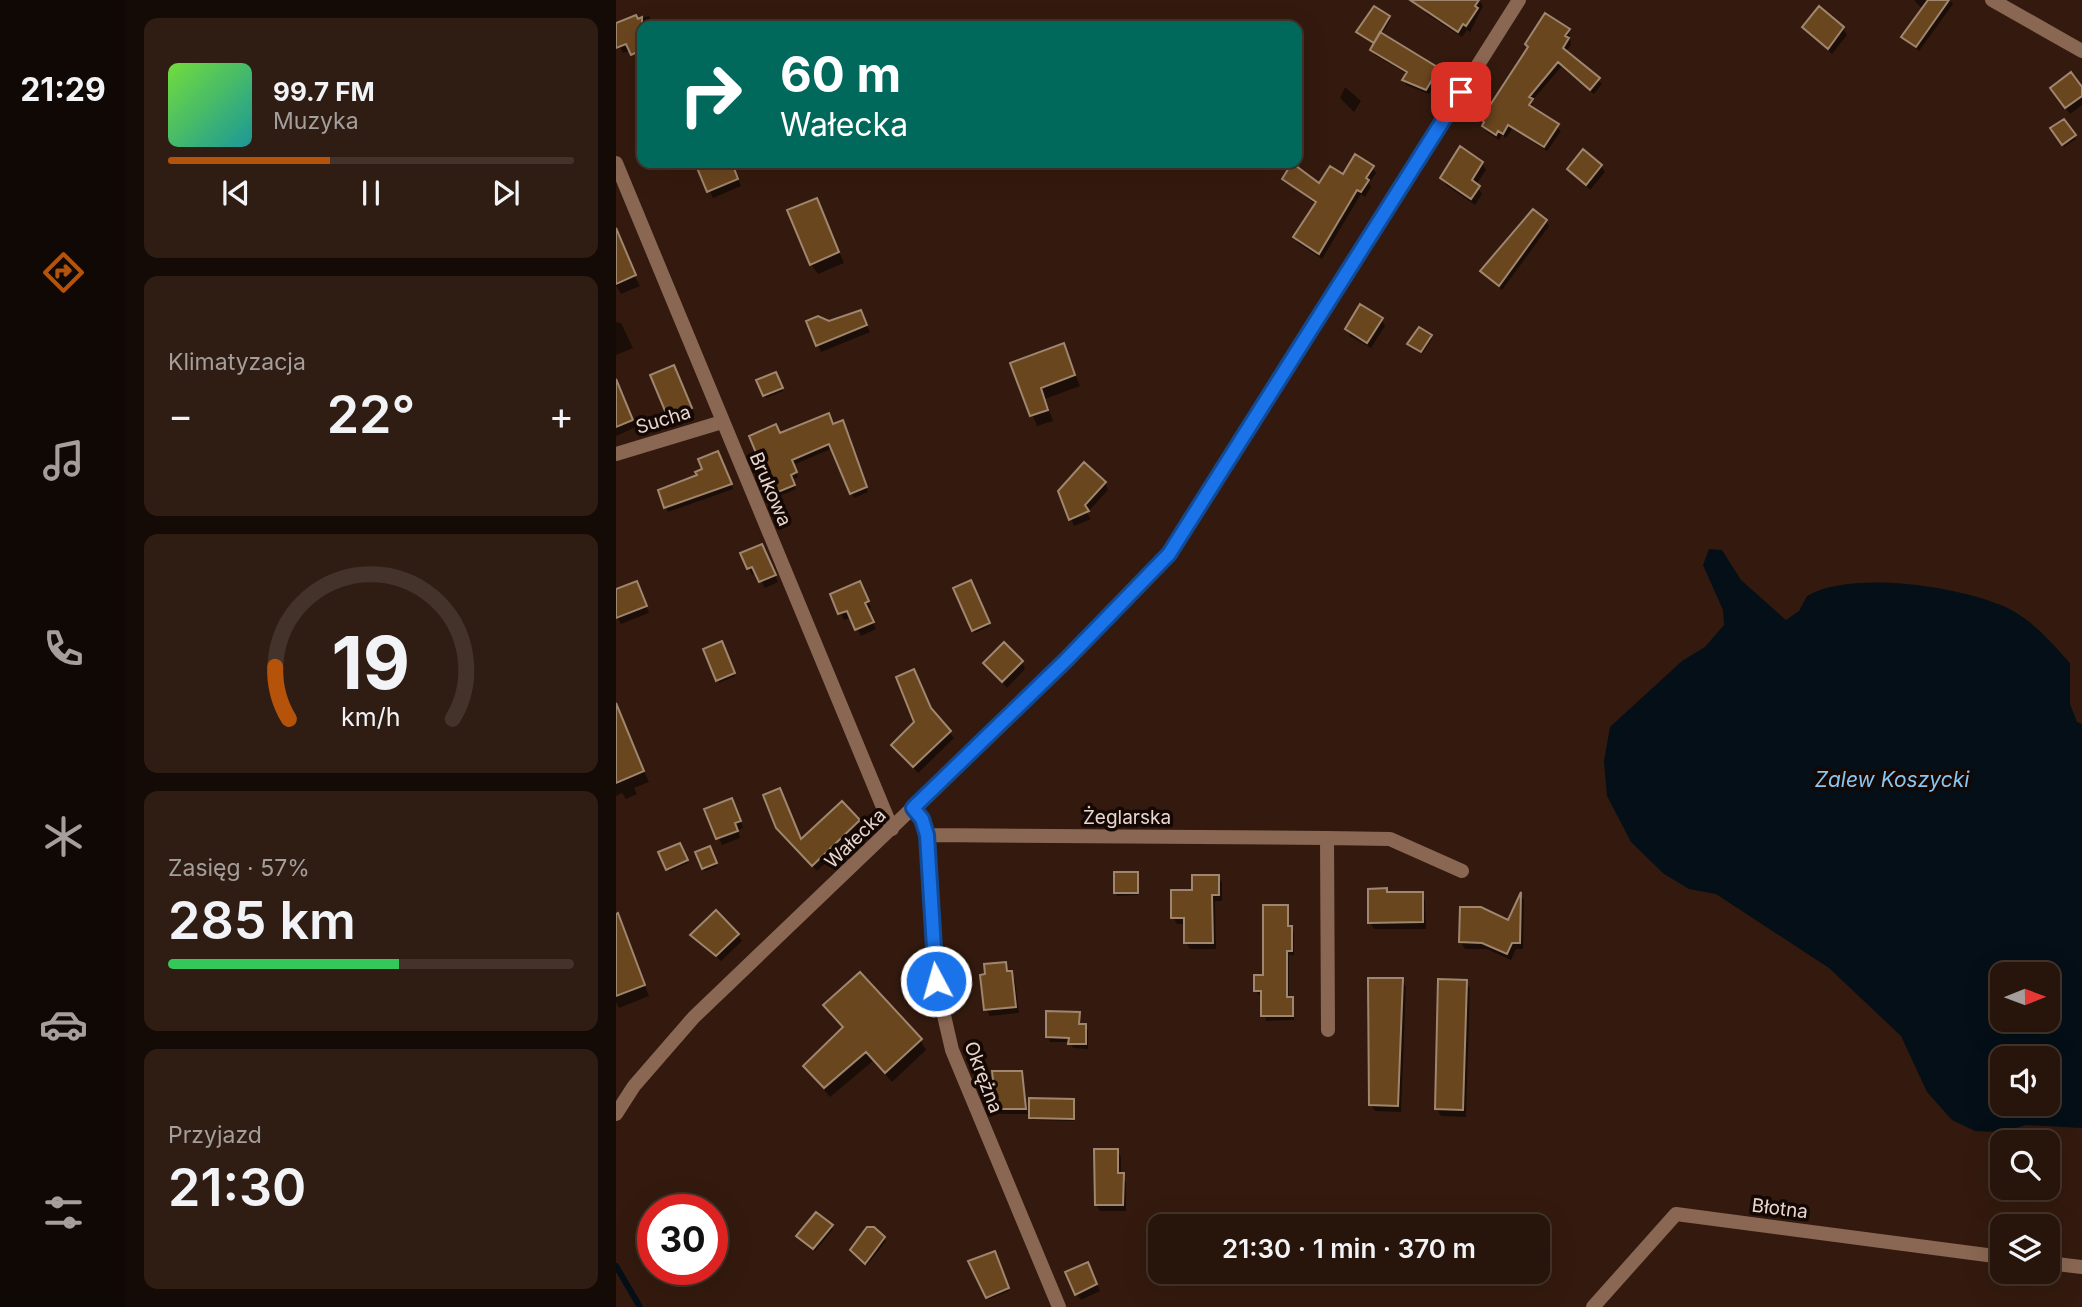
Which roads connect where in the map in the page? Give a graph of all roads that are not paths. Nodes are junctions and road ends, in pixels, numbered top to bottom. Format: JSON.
{"nodes":[{"id":1,"x":1519,"y":0,"type":"edge"},
{"id":2,"x":1992,"y":0,"type":"edge"},
{"id":3,"x":2082,"y":51,"type":"edge"},
{"id":4,"x":616,"y":163,"type":"edge"},
{"id":5,"x":722,"y":422,"type":"junction"},
{"id":6,"x":616,"y":454,"type":"edge"},
{"id":7,"x":913,"y":808,"type":"junction"},
{"id":8,"x":891,"y":829,"type":"junction"},
{"id":9,"x":927,"y":835,"type":"junction"},
{"id":10,"x":1327,"y":838,"type":"junction"},
{"id":11,"x":1462,"y":871,"type":"dead end"},
{"id":12,"x":1328,"y":1030,"type":"dead end"},
{"id":13,"x":616,"y":1114,"type":"edge"},
{"id":14,"x":1990,"y":1255,"type":"edge"},
{"id":15,"x":2060,"y":1264,"type":"edge"},
{"id":16,"x":2082,"y":1267,"type":"edge"},
{"id":17,"x":1059,"y":1307,"type":"edge"},
{"id":18,"x":1593,"y":1307,"type":"edge"}],
"edges":[{"from":1,"to":7,"type":"street","name":"Wałecka"},
{"from":2,"to":3,"type":"street"},
{"from":4,"to":5,"type":"street","name":"Brukowa"},
{"from":5,"to":6,"type":"street","name":"Sucha"},
{"from":5,"to":8,"type":"street","name":"Brukowa"},
{"from":7,"to":8,"type":"street","name":"Wałecka"},
{"from":7,"to":9,"type":"street","name":"Okrężna"},
{"from":8,"to":13,"type":"street","name":"Wałecka"},
{"from":9,"to":10,"type":"street","name":"Żeglarska"},
{"from":9,"to":17,"type":"street","name":"Okrężna"},
{"from":10,"to":11,"type":"street","name":"Żeglarska"},
{"from":10,"to":12,"type":"street"},
{"from":14,"to":18,"type":"street","name":"Błotna"},
{"from":15,"to":16,"type":"street"}]}
